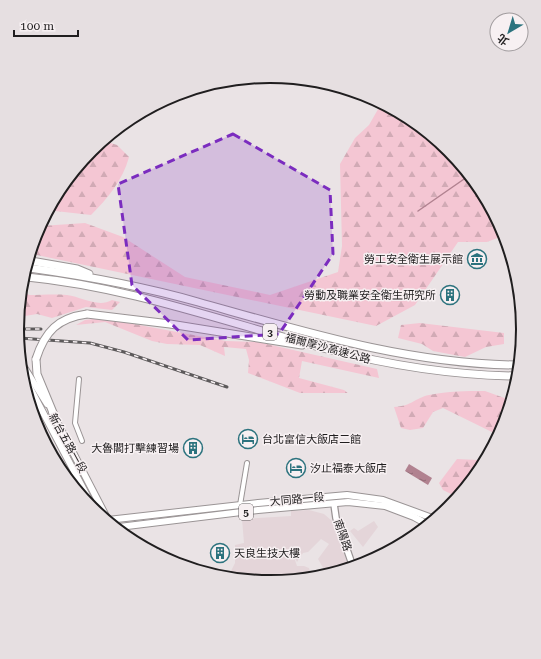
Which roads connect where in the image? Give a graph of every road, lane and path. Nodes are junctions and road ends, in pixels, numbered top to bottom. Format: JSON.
{"nodes":[{"id":1,"x":33,"y":261,"type":"edge"},
{"id":2,"x":32,"y":268,"type":"edge"},
{"id":3,"x":30,"y":277,"type":"edge"},
{"id":4,"x":100,"y":278,"type":"junction"},
{"id":5,"x":327,"y":349,"type":"junction"},
{"id":6,"x":514,"y":365,"type":"edge"},
{"id":7,"x":28,"y":374,"type":"edge"},
{"id":8,"x":512,"y":376,"type":"edge"},
{"id":9,"x":79,"y":379,"type":"dead end"},
{"id":10,"x":32,"y":391,"type":"edge"},
{"id":11,"x":54,"y":415,"type":"junction"},
{"id":12,"x":82,"y":441,"type":"dead end"},
{"id":13,"x":247,"y":463,"type":"dead end"},
{"id":14,"x":76,"y":477,"type":"junction"},
{"id":15,"x":76,"y":482,"type":"edge"},
{"id":16,"x":83,"y":490,"type":"edge"},
{"id":17,"x":332,"y":496,"type":"junction"},
{"id":18,"x":334,"y":504,"type":"junction"},
{"id":19,"x":240,"y":505,"type":"junction"},
{"id":20,"x":103,"y":511,"type":"edge"},
{"id":21,"x":430,"y":517,"type":"edge"},
{"id":22,"x":113,"y":519,"type":"edge"},
{"id":23,"x":424,"y":522,"type":"edge"},
{"id":24,"x":122,"y":527,"type":"edge"},
{"id":25,"x":352,"y":562,"type":"edge"}],
"edges":[{"from":1,"to":4,"type":"highway"},
{"from":2,"to":4,"type":"highway","name":"福爾摩沙高速公路","number":"3"},
{"from":3,"to":5,"type":"highway","name":"福爾摩沙高速公路","number":"3"},
{"from":4,"to":6,"type":"highway","name":"福爾摩沙高速公路","number":"3"},
{"from":5,"to":8,"type":"highway","name":"福爾摩沙高速公路","number":"3"},
{"from":5,"to":11,"type":"highway","bridge":true},
{"from":7,"to":11,"type":"main road","name":"新台五路一段","number":"5"},
{"from":9,"to":12,"type":"street"},
{"from":10,"to":14,"type":"main road","name":"新台五路一段"},
{"from":11,"to":20,"type":"main road","name":"新台五路一段","number":"5"},
{"from":13,"to":19,"type":"street"},
{"from":14,"to":15,"type":"main road"},
{"from":14,"to":16,"type":"main road","name":"新台五路一段"},
{"from":17,"to":18,"type":"street"},
{"from":17,"to":19,"type":"main road","name":"大同路一段","number":"5"},
{"from":17,"to":21,"type":"main road","name":"大同路一段","number":"5"},
{"from":18,"to":23,"type":"main road","name":"大同路一段","number":"5"},
{"from":18,"to":24,"type":"main road","name":"大同路一段","number":"5"},
{"from":18,"to":25,"type":"street","name":"南陽路"},
{"from":19,"to":22,"type":"main road","name":"大同路一段","number":"5"}]}
